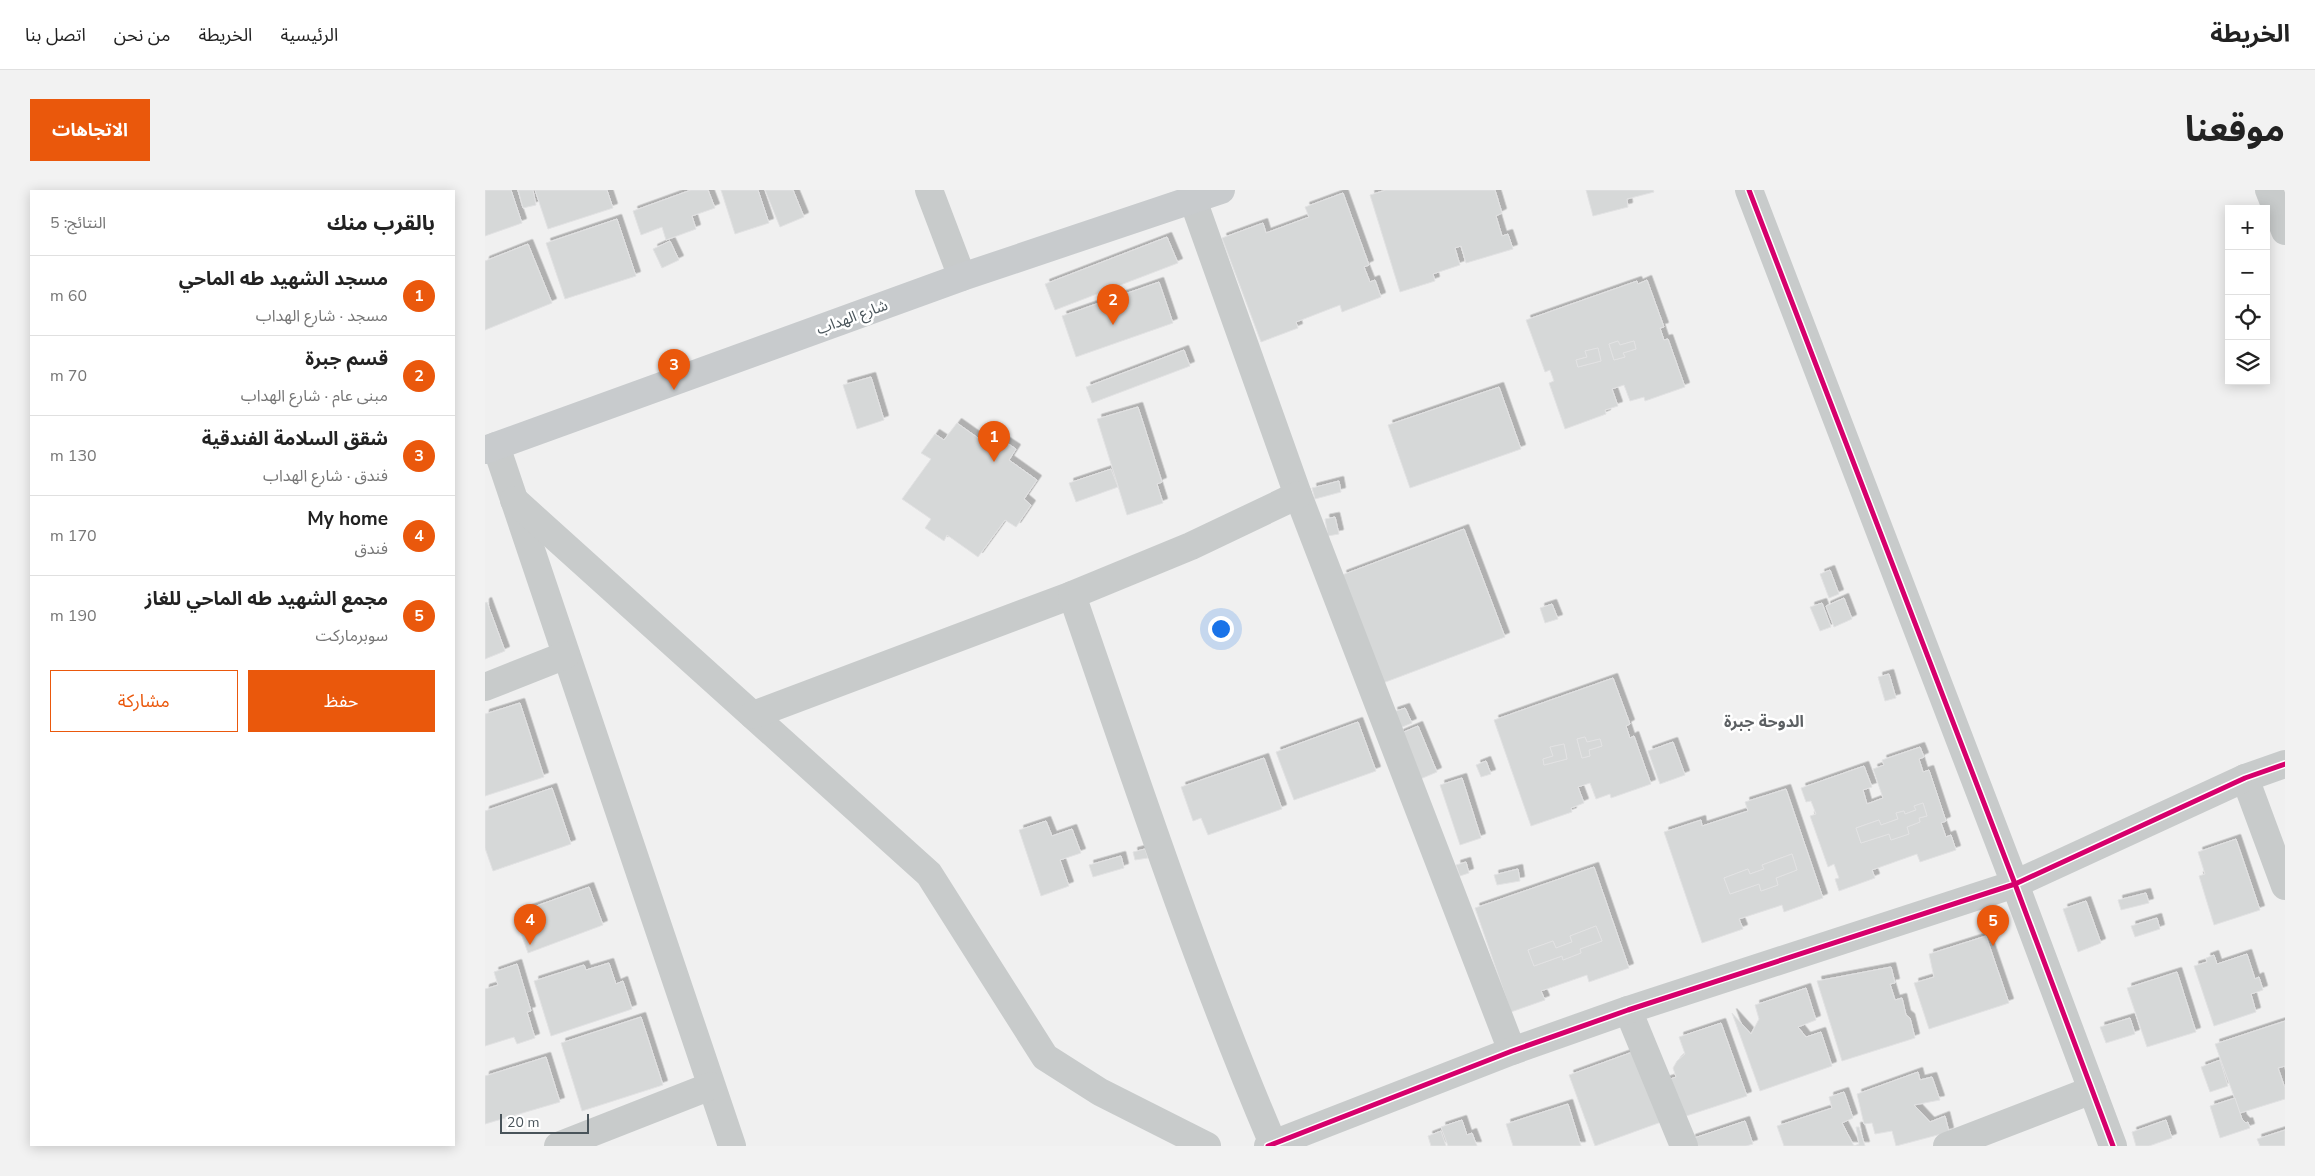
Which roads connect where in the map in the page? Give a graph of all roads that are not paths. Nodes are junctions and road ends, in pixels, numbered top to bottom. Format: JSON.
{"nodes":[{"id":1,"x":929,"y":190,"type":"edge"},
{"id":2,"x":1221,"y":190,"type":"edge"},
{"id":3,"x":1749,"y":190,"type":"edge"},
{"id":4,"x":2269,"y":190,"type":"edge"},
{"id":5,"x":1193,"y":200,"type":"junction"},
{"id":6,"x":2285,"y":231,"type":"edge"},
{"id":7,"x":962,"y":277,"type":"junction"},
{"id":8,"x":491,"y":448,"type":"edge"},
{"id":9,"x":1298,"y":495,"type":"junction"},
{"id":10,"x":514,"y":500,"type":"junction"},
{"id":11,"x":1072,"y":595,"type":"junction"},
{"id":12,"x":566,"y":656,"type":"junction"},
{"id":13,"x":485,"y":687,"type":"edge"},
{"id":14,"x":753,"y":715,"type":"junction"},
{"id":15,"x":2285,"y":764,"type":"edge"},
{"id":16,"x":2245,"y":778,"type":"junction"},
{"id":17,"x":2015,"y":884,"type":"junction"},
{"id":18,"x":2285,"y":886,"type":"edge"},
{"id":19,"x":1628,"y":1010,"type":"junction"},
{"id":20,"x":1512,"y":1051,"type":"junction"},
{"id":21,"x":711,"y":1086,"type":"junction"},
{"id":22,"x":2092,"y":1090,"type":"junction"},
{"id":23,"x":558,"y":1146,"type":"edge"},
{"id":24,"x":732,"y":1146,"type":"edge"},
{"id":25,"x":1207,"y":1146,"type":"edge"},
{"id":26,"x":1271,"y":1146,"type":"edge"},
{"id":27,"x":1684,"y":1146,"type":"edge"},
{"id":28,"x":1947,"y":1146,"type":"edge"},
{"id":29,"x":2113,"y":1146,"type":"edge"}],
"edges":[{"from":1,"to":7,"type":"street"},
{"from":2,"to":5,"type":"street","name":"شارع الهداب"},
{"from":3,"to":17,"type":"street"},
{"from":4,"to":6,"type":"street"},
{"from":5,"to":7,"type":"street","name":"شارع الهداب"},
{"from":5,"to":9,"type":"street"},
{"from":7,"to":8,"type":"street","name":"شارع الهداب"},
{"from":8,"to":10,"type":"street"},
{"from":9,"to":11,"type":"street"},
{"from":9,"to":20,"type":"street"},
{"from":10,"to":12,"type":"street"},
{"from":10,"to":14,"type":"street"},
{"from":11,"to":14,"type":"street"},
{"from":11,"to":26,"type":"street"},
{"from":12,"to":13,"type":"street"},
{"from":12,"to":21,"type":"street"},
{"from":14,"to":25,"type":"street"},
{"from":15,"to":16,"type":"street"},
{"from":16,"to":17,"type":"street"},
{"from":16,"to":18,"type":"street"},
{"from":17,"to":19,"type":"street"},
{"from":17,"to":22,"type":"street"},
{"from":19,"to":20,"type":"street"},
{"from":19,"to":27,"type":"street"},
{"from":20,"to":26,"type":"street"},
{"from":21,"to":23,"type":"street"},
{"from":21,"to":24,"type":"street"},
{"from":22,"to":28,"type":"street"},
{"from":22,"to":29,"type":"street"}]}
